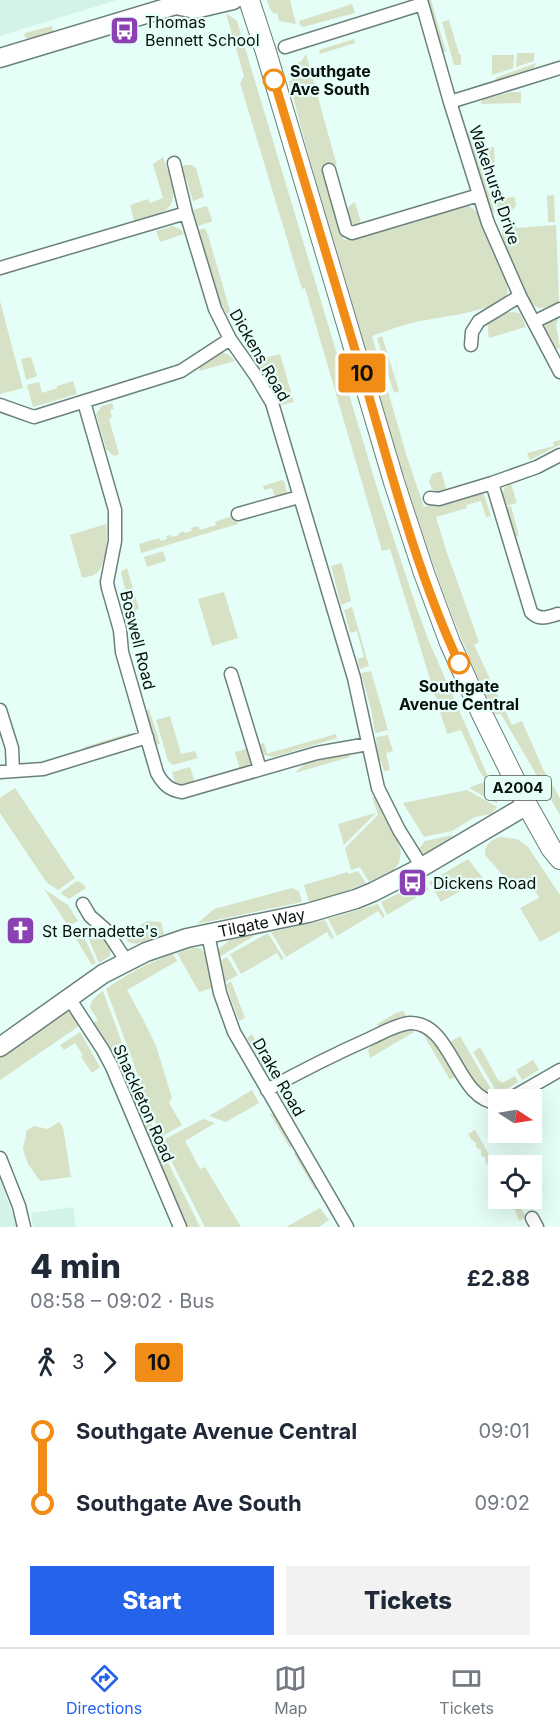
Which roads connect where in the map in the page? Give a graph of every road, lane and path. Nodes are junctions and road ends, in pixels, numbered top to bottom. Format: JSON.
{"nodes":[{"id":1,"x":233,"y":0,"type":"edge"},
{"id":2,"x":249,"y":0,"type":"edge"},
{"id":3,"x":178,"y":2,"type":"edge"},
{"id":4,"x":421,"y":2,"type":"edge"},
{"id":5,"x":285,"y":47,"type":"dead end"},
{"id":6,"x":0,"y":58,"type":"edge"},
{"id":7,"x":560,"y":68,"type":"edge"},
{"id":8,"x":450,"y":102,"type":"junction"},
{"id":9,"x":174,"y":163,"type":"dead end"},
{"id":10,"x":329,"y":170,"type":"dead end"},
{"id":11,"x":478,"y":195,"type":"junction"},
{"id":12,"x":186,"y":213,"type":"junction"},
{"id":13,"x":0,"y":268,"type":"edge"},
{"id":14,"x":520,"y":296,"type":"junction"},
{"id":15,"x":560,"y":309,"type":"edge"},
{"id":16,"x":534,"y":322,"type":"junction"},
{"id":17,"x":230,"y":339,"type":"junction"},
{"id":18,"x":471,"y":345,"type":"dead end"},
{"id":19,"x":560,"y":372,"type":"edge"},
{"id":20,"x":84,"y":402,"type":"junction"},
{"id":21,"x":0,"y":405,"type":"edge"},
{"id":22,"x":560,"y":455,"type":"edge"},
{"id":23,"x":492,"y":483,"type":"junction"},
{"id":24,"x":299,"y":497,"type":"junction"},
{"id":25,"x":430,"y":498,"type":"dead end"},
{"id":26,"x":238,"y":514,"type":"dead end"},
{"id":27,"x":558,"y":614,"type":"dead end"},
{"id":28,"x":231,"y":674,"type":"dead end"},
{"id":29,"x":0,"y":710,"type":"edge"},
{"id":30,"x":147,"y":737,"type":"junction"},
{"id":31,"x":368,"y":744,"type":"junction"},
{"id":32,"x":260,"y":769,"type":"junction"},
{"id":33,"x":13,"y":771,"type":"junction"},
{"id":34,"x":0,"y":772,"type":"edge"},
{"id":35,"x":527,"y":805,"type":"junction"},
{"id":36,"x":560,"y":859,"type":"edge"},
{"id":37,"x":422,"y":867,"type":"junction"},
{"id":38,"x":83,"y":904,"type":"dead end"},
{"id":39,"x":208,"y":934,"type":"junction"},
{"id":40,"x":127,"y":962,"type":"junction"},
{"id":41,"x":69,"y":998,"type":"junction"},
{"id":42,"x":0,"y":1047,"type":"edge"},
{"id":43,"x":560,"y":1070,"type":"edge"},
{"id":44,"x":527,"y":1089,"type":"edge"},
{"id":45,"x":267,"y":1090,"type":"junction"},
{"id":46,"x":488,"y":1102,"type":"edge"},
{"id":47,"x":0,"y":1158,"type":"edge"},
{"id":48,"x":24,"y":1227,"type":"edge"},
{"id":49,"x":180,"y":1227,"type":"edge"},
{"id":50,"x":347,"y":1227,"type":"edge"}],
"edges":[{"from":1,"to":3,"type":"street"},
{"from":2,"to":35,"type":"main road","number":"A2004"},
{"from":3,"to":6,"type":"street"},
{"from":4,"to":5,"type":"street"},
{"from":4,"to":8,"type":"street","name":"Wakehurst Drive"},
{"from":7,"to":8,"type":"street"},
{"from":8,"to":11,"type":"street","name":"Wakehurst Drive"},
{"from":9,"to":12,"type":"street","name":"Dickens Road"},
{"from":10,"to":11,"type":"street"},
{"from":11,"to":14,"type":"street","name":"Wakehurst Drive"},
{"from":12,"to":13,"type":"street"},
{"from":12,"to":17,"type":"street","name":"Dickens Road"},
{"from":14,"to":16,"type":"street","name":"Wakehurst Drive"},
{"from":14,"to":18,"type":"street"},
{"from":15,"to":16,"type":"street"},
{"from":16,"to":19,"type":"street","name":"Wakehurst Drive"},
{"from":17,"to":20,"type":"street"},
{"from":17,"to":24,"type":"street","name":"Dickens Road"},
{"from":20,"to":21,"type":"street"},
{"from":20,"to":30,"type":"street","name":"Boswell Road"},
{"from":22,"to":23,"type":"street"},
{"from":23,"to":25,"type":"street"},
{"from":23,"to":27,"type":"street"},
{"from":24,"to":26,"type":"street"},
{"from":24,"to":31,"type":"street","name":"Dickens Road"},
{"from":28,"to":32,"type":"street"},
{"from":29,"to":33,"type":"street"},
{"from":30,"to":32,"type":"street","name":"Boswell Road"},
{"from":30,"to":33,"type":"street"},
{"from":31,"to":32,"type":"street","name":"Boswell Road"},
{"from":31,"to":37,"type":"street","name":"Dickens Road"},
{"from":33,"to":34,"type":"street"},
{"from":35,"to":36,"type":"main road","number":"A2004"},
{"from":35,"to":37,"type":"street","name":"Tilgate Way"},
{"from":37,"to":39,"type":"street","name":"Tilgate Way"},
{"from":38,"to":40,"type":"street"},
{"from":39,"to":40,"type":"street","name":"Tilgate Way"},
{"from":39,"to":45,"type":"street","name":"Drake Road"},
{"from":40,"to":41,"type":"street","name":"Tilgate Way"},
{"from":41,"to":42,"type":"street","name":"Tilgate Way"},
{"from":41,"to":49,"type":"street","name":"Shackleton Road"},
{"from":43,"to":44,"type":"street"},
{"from":45,"to":46,"type":"street"},
{"from":45,"to":50,"type":"street","name":"Drake Road"},
{"from":47,"to":48,"type":"street"}]}
